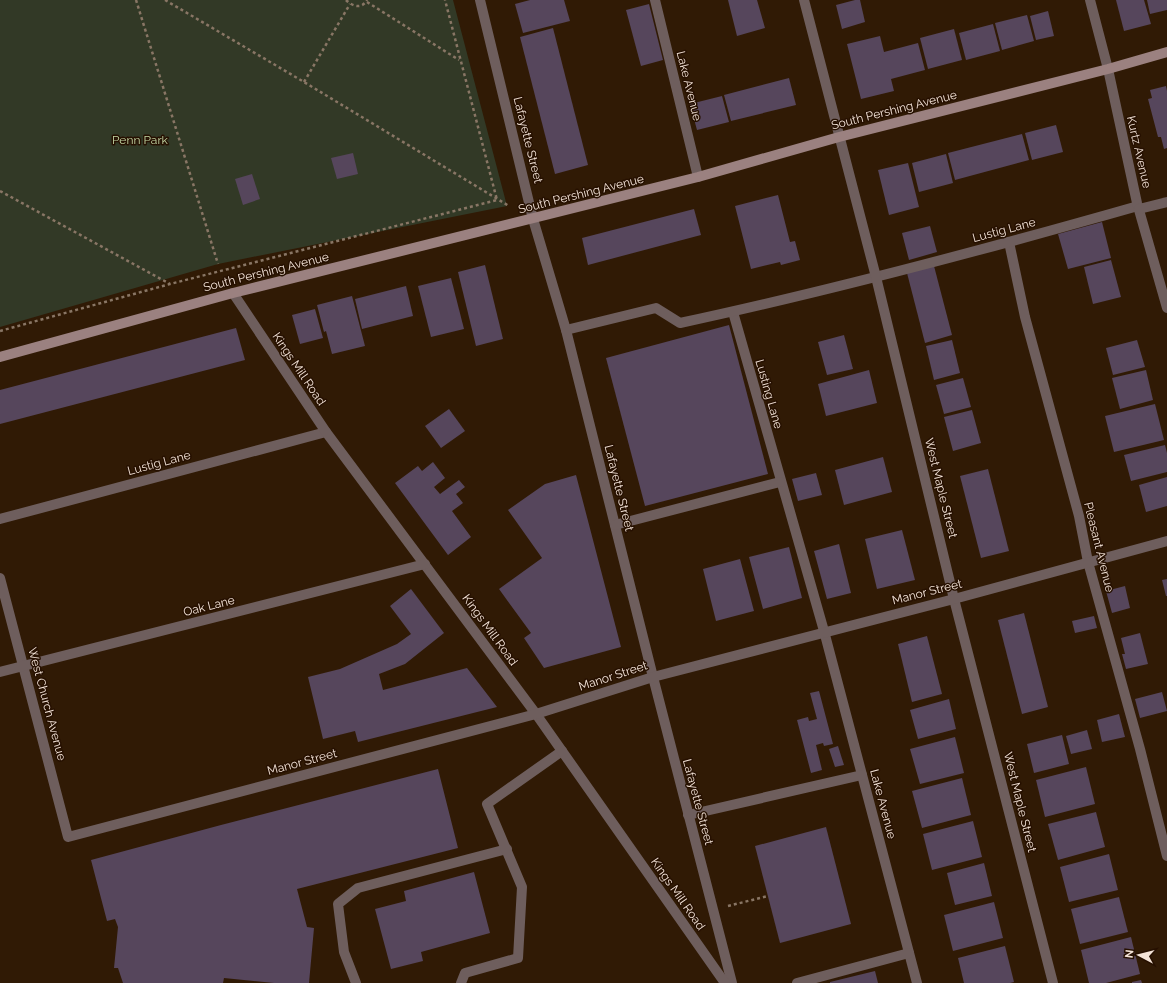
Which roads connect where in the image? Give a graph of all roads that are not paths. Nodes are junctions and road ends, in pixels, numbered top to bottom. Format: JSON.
{"nodes":[{"id":1,"x":480,"y":0,"type":"edge"},
{"id":2,"x":655,"y":0,"type":"edge"},
{"id":3,"x":804,"y":0,"type":"edge"},
{"id":4,"x":1090,"y":0,"type":"edge"},
{"id":5,"x":1167,"y":52,"type":"edge"},
{"id":6,"x":1108,"y":69,"type":"junction"},
{"id":7,"x":839,"y":137,"type":"junction"},
{"id":8,"x":698,"y":177,"type":"junction"},
{"id":9,"x":1167,"y":202,"type":"edge"},
{"id":10,"x":1139,"y":208,"type":"junction"},
{"id":11,"x":533,"y":219,"type":"junction"},
{"id":12,"x":1009,"y":242,"type":"junction"},
{"id":13,"x":876,"y":276,"type":"junction"},
{"id":14,"x":233,"y":293,"type":"junction"},
{"id":15,"x":1167,"y":308,"type":"edge"},
{"id":16,"x":733,"y":312,"type":"junction"},
{"id":17,"x":566,"y":330,"type":"junction"},
{"id":18,"x":0,"y":357,"type":"edge"},
{"id":19,"x":326,"y":432,"type":"junction"},
{"id":20,"x":780,"y":482,"type":"junction"},
{"id":21,"x":0,"y":519,"type":"edge"},
{"id":22,"x":615,"y":525,"type":"junction"},
{"id":23,"x":1167,"y":541,"type":"edge"},
{"id":24,"x":1088,"y":562,"type":"junction"},
{"id":25,"x":425,"y":564,"type":"junction"},
{"id":26,"x":0,"y":578,"type":"edge"},
{"id":27,"x":954,"y":599,"type":"junction"},
{"id":28,"x":824,"y":632,"type":"junction"},
{"id":29,"x":23,"y":666,"type":"junction"},
{"id":30,"x":0,"y":672,"type":"edge"},
{"id":31,"x":652,"y":677,"type":"junction"},
{"id":32,"x":536,"y":714,"type":"junction"},
{"id":33,"x":562,"y":751,"type":"junction"},
{"id":34,"x":862,"y":775,"type":"junction"},
{"id":35,"x":688,"y":815,"type":"junction"},
{"id":36,"x":68,"y":837,"type":"joint"},
{"id":37,"x":507,"y":849,"type":"junction"},
{"id":38,"x":1167,"y":856,"type":"edge"},
{"id":39,"x":908,"y":953,"type":"junction"},
{"id":40,"x":356,"y":983,"type":"edge"},
{"id":41,"x":461,"y":983,"type":"edge"},
{"id":42,"x":725,"y":983,"type":"edge"},
{"id":43,"x":732,"y":983,"type":"edge"},
{"id":44,"x":797,"y":983,"type":"edge"},
{"id":45,"x":916,"y":983,"type":"edge"},
{"id":46,"x":1053,"y":983,"type":"edge"}],
"edges":[{"from":1,"to":11,"type":"street","name":"Lafayette Street"},
{"from":2,"to":8,"type":"street","name":"Lake Avenue"},
{"from":3,"to":7,"type":"street","name":"West Maple Street"},
{"from":4,"to":6,"type":"street","name":"Kurtz Avenue"},
{"from":5,"to":6,"type":"street","name":"South Pershing Avenue"},
{"from":6,"to":7,"type":"street","name":"South Pershing Avenue"},
{"from":6,"to":10,"type":"street","name":"Kurtz Avenue"},
{"from":7,"to":8,"type":"street","name":"South Pershing Avenue"},
{"from":7,"to":13,"type":"street","name":"West Maple Street"},
{"from":8,"to":11,"type":"street","name":"South Pershing Avenue"},
{"from":9,"to":10,"type":"street","name":"Lustig Lane"},
{"from":10,"to":12,"type":"street","name":"Lustig Lane"},
{"from":10,"to":15,"type":"street","name":"Kurtz Avenue"},
{"from":11,"to":14,"type":"street","name":"South Pershing Avenue"},
{"from":11,"to":17,"type":"street","name":"Lafayette Street"},
{"from":12,"to":13,"type":"street","name":"Lustig Lane"},
{"from":12,"to":24,"type":"street","name":"Pleasant Avenue"},
{"from":13,"to":16,"type":"street","name":"Lustig Lane"},
{"from":13,"to":27,"type":"street","name":"West Maple Street"},
{"from":14,"to":18,"type":"street","name":"South Pershing Avenue"},
{"from":14,"to":19,"type":"street","name":"Kings Mill Road"},
{"from":16,"to":17,"type":"street","name":"Lustig Lane"},
{"from":16,"to":20,"type":"street","name":"Lusting Lane"},
{"from":17,"to":22,"type":"street","name":"Lafayette Street"},
{"from":19,"to":21,"type":"street","name":"Lustig Lane"},
{"from":19,"to":25,"type":"street","name":"Kings Mill Road"},
{"from":20,"to":22,"type":"street"},
{"from":20,"to":28,"type":"street","name":"Lusting Lane"},
{"from":22,"to":31,"type":"street","name":"Lafayette Street"},
{"from":23,"to":24,"type":"street","name":"Manor Street"},
{"from":24,"to":27,"type":"street","name":"Manor Street"},
{"from":24,"to":38,"type":"street","name":"Pleasant Avenue"},
{"from":25,"to":29,"type":"street","name":"Oak Lane"},
{"from":25,"to":32,"type":"street","name":"Kings Mill Road"},
{"from":26,"to":29,"type":"street","name":"West Church Avenue"},
{"from":27,"to":28,"type":"street","name":"Manor Street"},
{"from":27,"to":46,"type":"street","name":"West Maple Street"},
{"from":28,"to":31,"type":"street","name":"Manor Street"},
{"from":28,"to":34,"type":"street","name":"Lake Avenue"},
{"from":29,"to":30,"type":"street","name":"Oak Lane"},
{"from":29,"to":36,"type":"street","name":"West Church Avenue"},
{"from":31,"to":32,"type":"street","name":"Manor Street"},
{"from":31,"to":35,"type":"street","name":"Lafayette Street"},
{"from":32,"to":33,"type":"street","name":"Kings Mill Road"},
{"from":32,"to":36,"type":"street","name":"Manor Street"},
{"from":33,"to":37,"type":"street"},
{"from":33,"to":42,"type":"street","name":"Kings Mill Road"},
{"from":34,"to":35,"type":"street"},
{"from":34,"to":39,"type":"street","name":"Lake Avenue"},
{"from":35,"to":43,"type":"street","name":"Lafayette Street"},
{"from":37,"to":40,"type":"street"},
{"from":37,"to":41,"type":"street"},
{"from":39,"to":44,"type":"street"},
{"from":39,"to":45,"type":"street","name":"Lake Avenue"}]}
